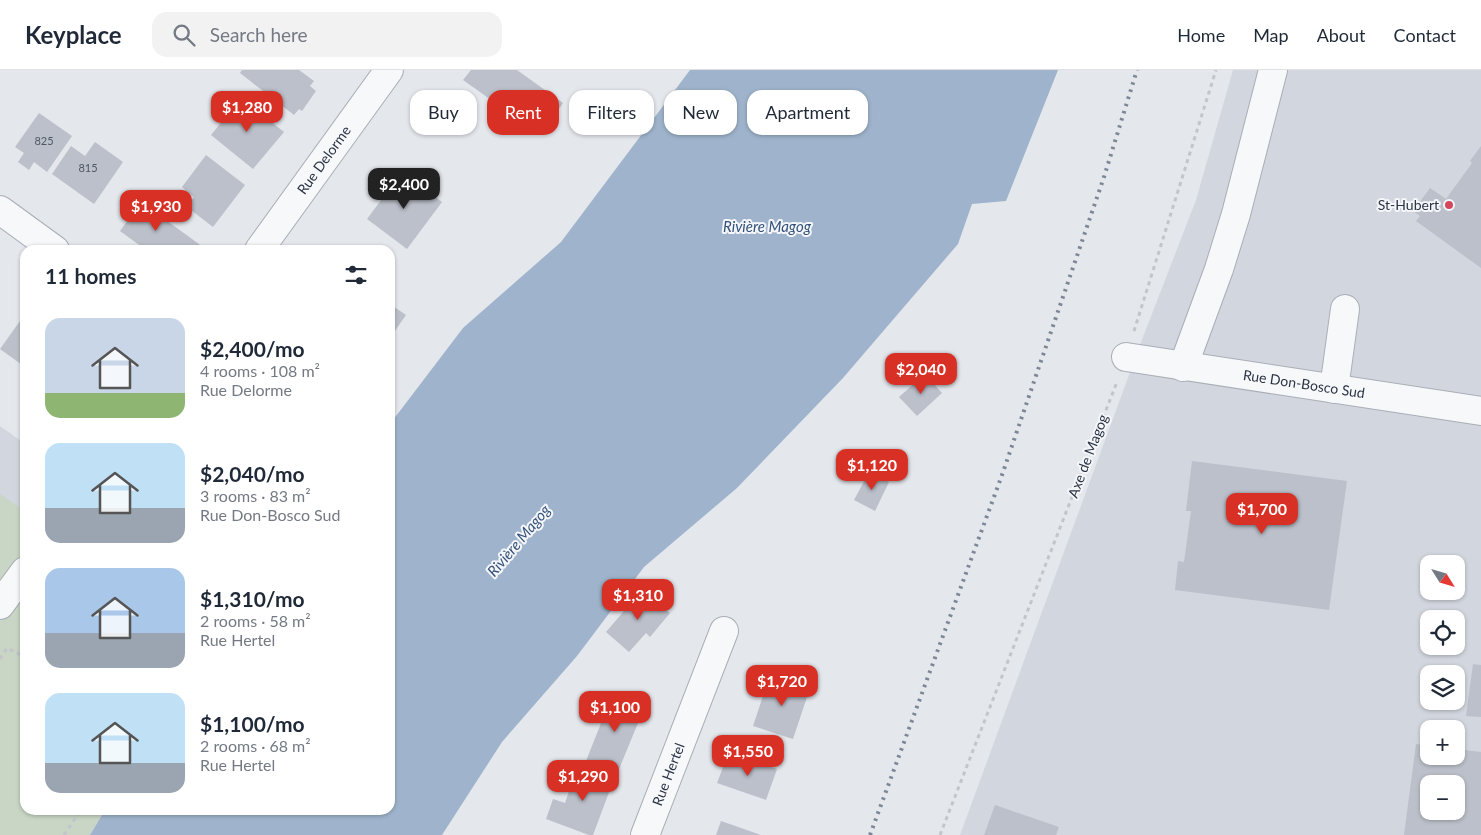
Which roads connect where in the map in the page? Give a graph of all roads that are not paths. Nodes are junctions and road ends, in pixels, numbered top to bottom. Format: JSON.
{"nodes":[{"id":1,"x":389,"y":70,"type":"edge"},
{"id":2,"x":1273,"y":70,"type":"edge"},
{"id":3,"x":0,"y":210,"type":"edge"},
{"id":4,"x":48,"y":245,"type":"edge"},
{"id":5,"x":263,"y":245,"type":"edge"},
{"id":6,"x":1345,"y":309,"type":"dead end"},
{"id":7,"x":1126,"y":357,"type":"road end"},
{"id":8,"x":1183,"y":367,"type":"junction"},
{"id":9,"x":1334,"y":389,"type":"junction"},
{"id":10,"x":1481,"y":411,"type":"edge"},
{"id":11,"x":20,"y":578,"type":"edge"},
{"id":12,"x":0,"y":604,"type":"edge"},
{"id":13,"x":724,"y":631,"type":"dead end"},
{"id":14,"x":646,"y":835,"type":"edge"}],
"edges":[{"from":1,"to":5,"type":"street","name":"Rue Delorme"},
{"from":2,"to":8,"type":"street"},
{"from":3,"to":4,"type":"street"},
{"from":6,"to":9,"type":"street"},
{"from":7,"to":8,"type":"street","name":"Rue Don-Bosco Sud"},
{"from":8,"to":9,"type":"street","name":"Rue Don-Bosco Sud"},
{"from":9,"to":10,"type":"street","name":"Rue Don-Bosco Sud"},
{"from":11,"to":12,"type":"street"},
{"from":13,"to":14,"type":"street","name":"Rue Hertel"}]}
